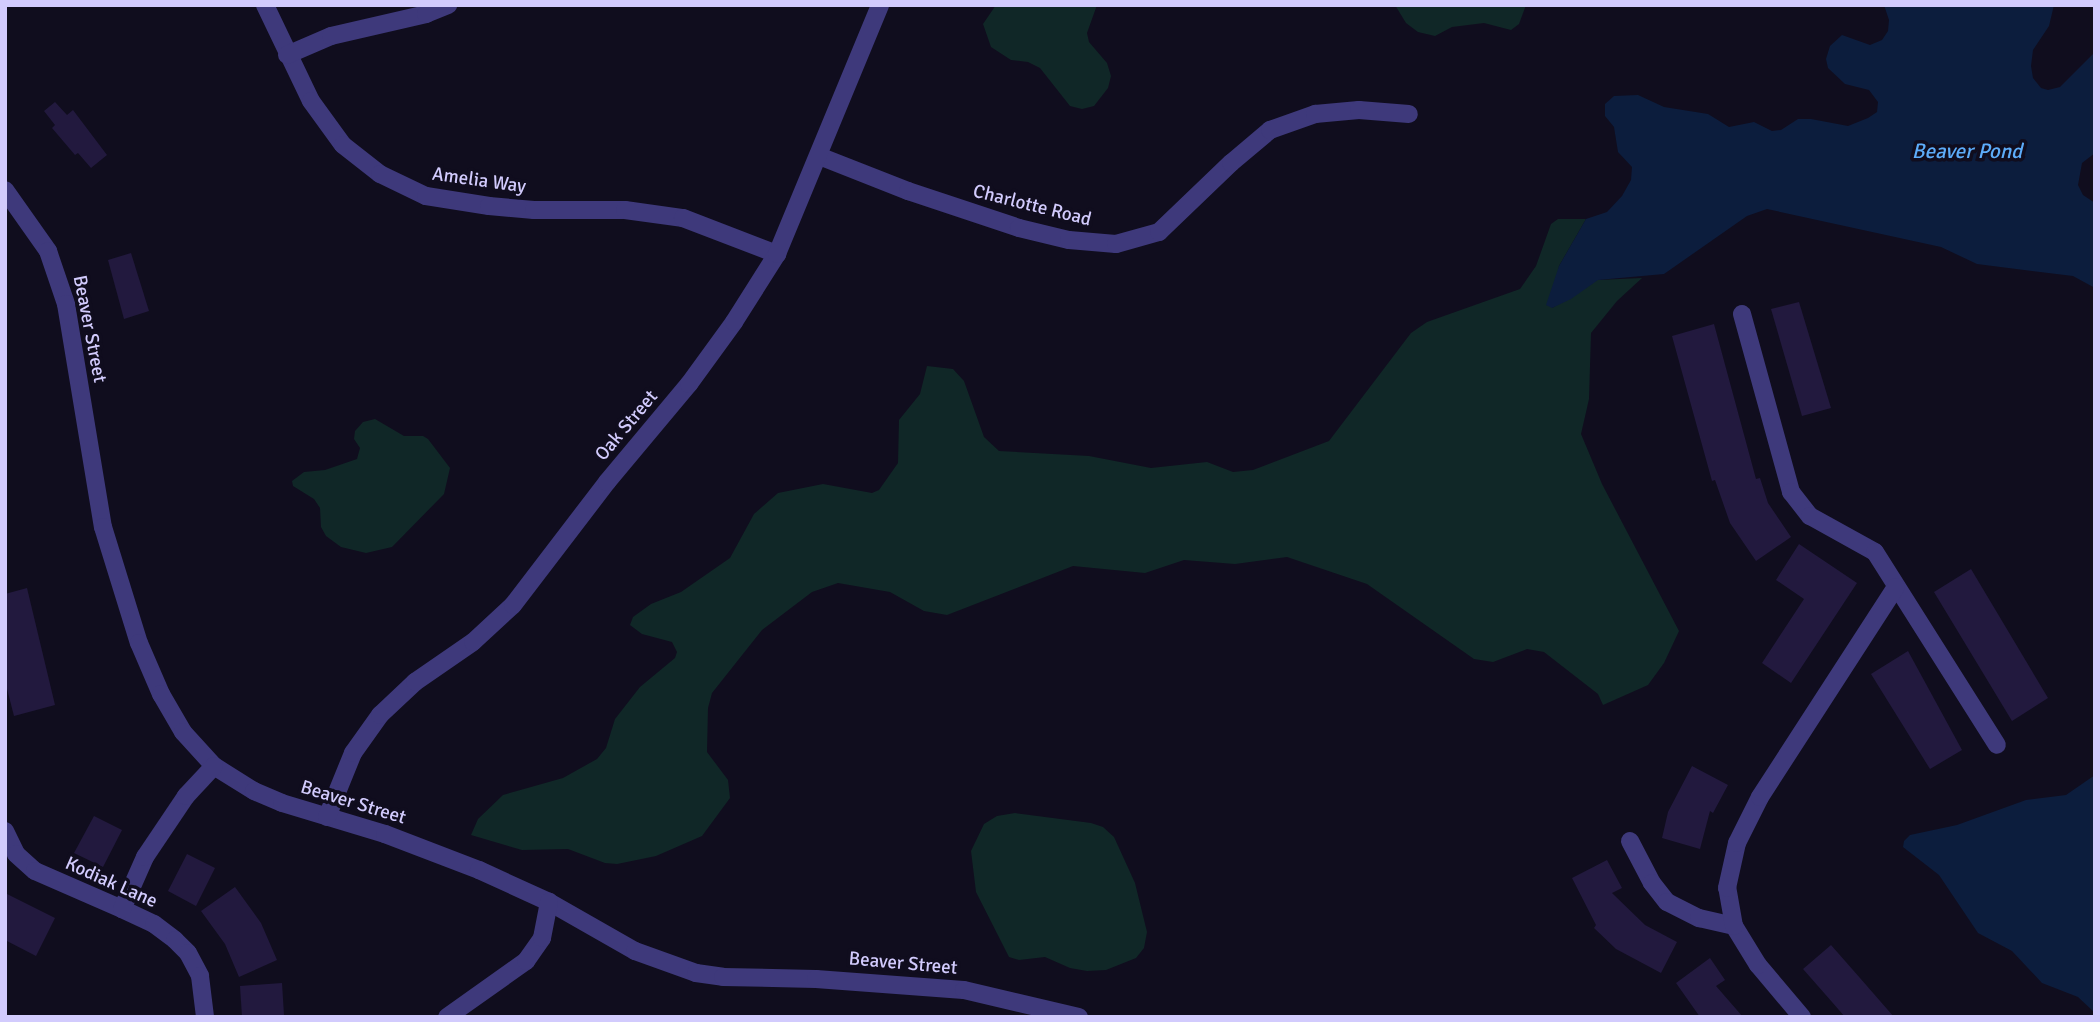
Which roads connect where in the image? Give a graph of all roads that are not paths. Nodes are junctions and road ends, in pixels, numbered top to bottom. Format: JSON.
{"nodes":[{"id":1,"x":265,"y":5,"type":"edge"},
{"id":2,"x":449,"y":5,"type":"edge"},
{"id":3,"x":880,"y":5,"type":"edge"},
{"id":4,"x":287,"y":55,"type":"junction"},
{"id":5,"x":1409,"y":114,"type":"dead end"},
{"id":6,"x":819,"y":156,"type":"junction"},
{"id":7,"x":5,"y":190,"type":"edge"},
{"id":8,"x":777,"y":254,"type":"junction"},
{"id":9,"x":1742,"y":314,"type":"dead end"},
{"id":10,"x":1896,"y":587,"type":"junction"},
{"id":11,"x":1997,"y":745,"type":"dead end"},
{"id":12,"x":214,"y":766,"type":"junction"},
{"id":13,"x":327,"y":817,"type":"junction"},
{"id":14,"x":5,"y":831,"type":"edge"},
{"id":15,"x":1630,"y":841,"type":"dead end"},
{"id":16,"x":549,"y":902,"type":"junction"},
{"id":17,"x":122,"y":909,"type":"junction"},
{"id":18,"x":1734,"y":926,"type":"junction"},
{"id":19,"x":205,"y":1017,"type":"edge"},
{"id":20,"x":447,"y":1017,"type":"edge"},
{"id":21,"x":1079,"y":1017,"type":"edge"},
{"id":22,"x":1802,"y":1017,"type":"edge"}],
"edges":[{"from":1,"to":4,"type":"street","name":"Amelia Way"},
{"from":2,"to":4,"type":"street"},
{"from":3,"to":6,"type":"street","name":"Oak Street"},
{"from":4,"to":8,"type":"street","name":"Amelia Way"},
{"from":5,"to":6,"type":"street","name":"Charlotte Road"},
{"from":6,"to":8,"type":"street","name":"Oak Street"},
{"from":7,"to":12,"type":"street","name":"Beaver Street"},
{"from":8,"to":13,"type":"street","name":"Oak Street"},
{"from":9,"to":10,"type":"street"},
{"from":10,"to":11,"type":"street"},
{"from":10,"to":18,"type":"street"},
{"from":12,"to":13,"type":"street","name":"Beaver Street"},
{"from":12,"to":17,"type":"street"},
{"from":13,"to":16,"type":"street","name":"Beaver Street"},
{"from":14,"to":17,"type":"street","name":"Kodiak Lane"},
{"from":15,"to":18,"type":"street"},
{"from":16,"to":20,"type":"street"},
{"from":16,"to":21,"type":"street","name":"Beaver Street"},
{"from":17,"to":19,"type":"street","name":"Kodiak Lane"},
{"from":18,"to":22,"type":"street"}]}
